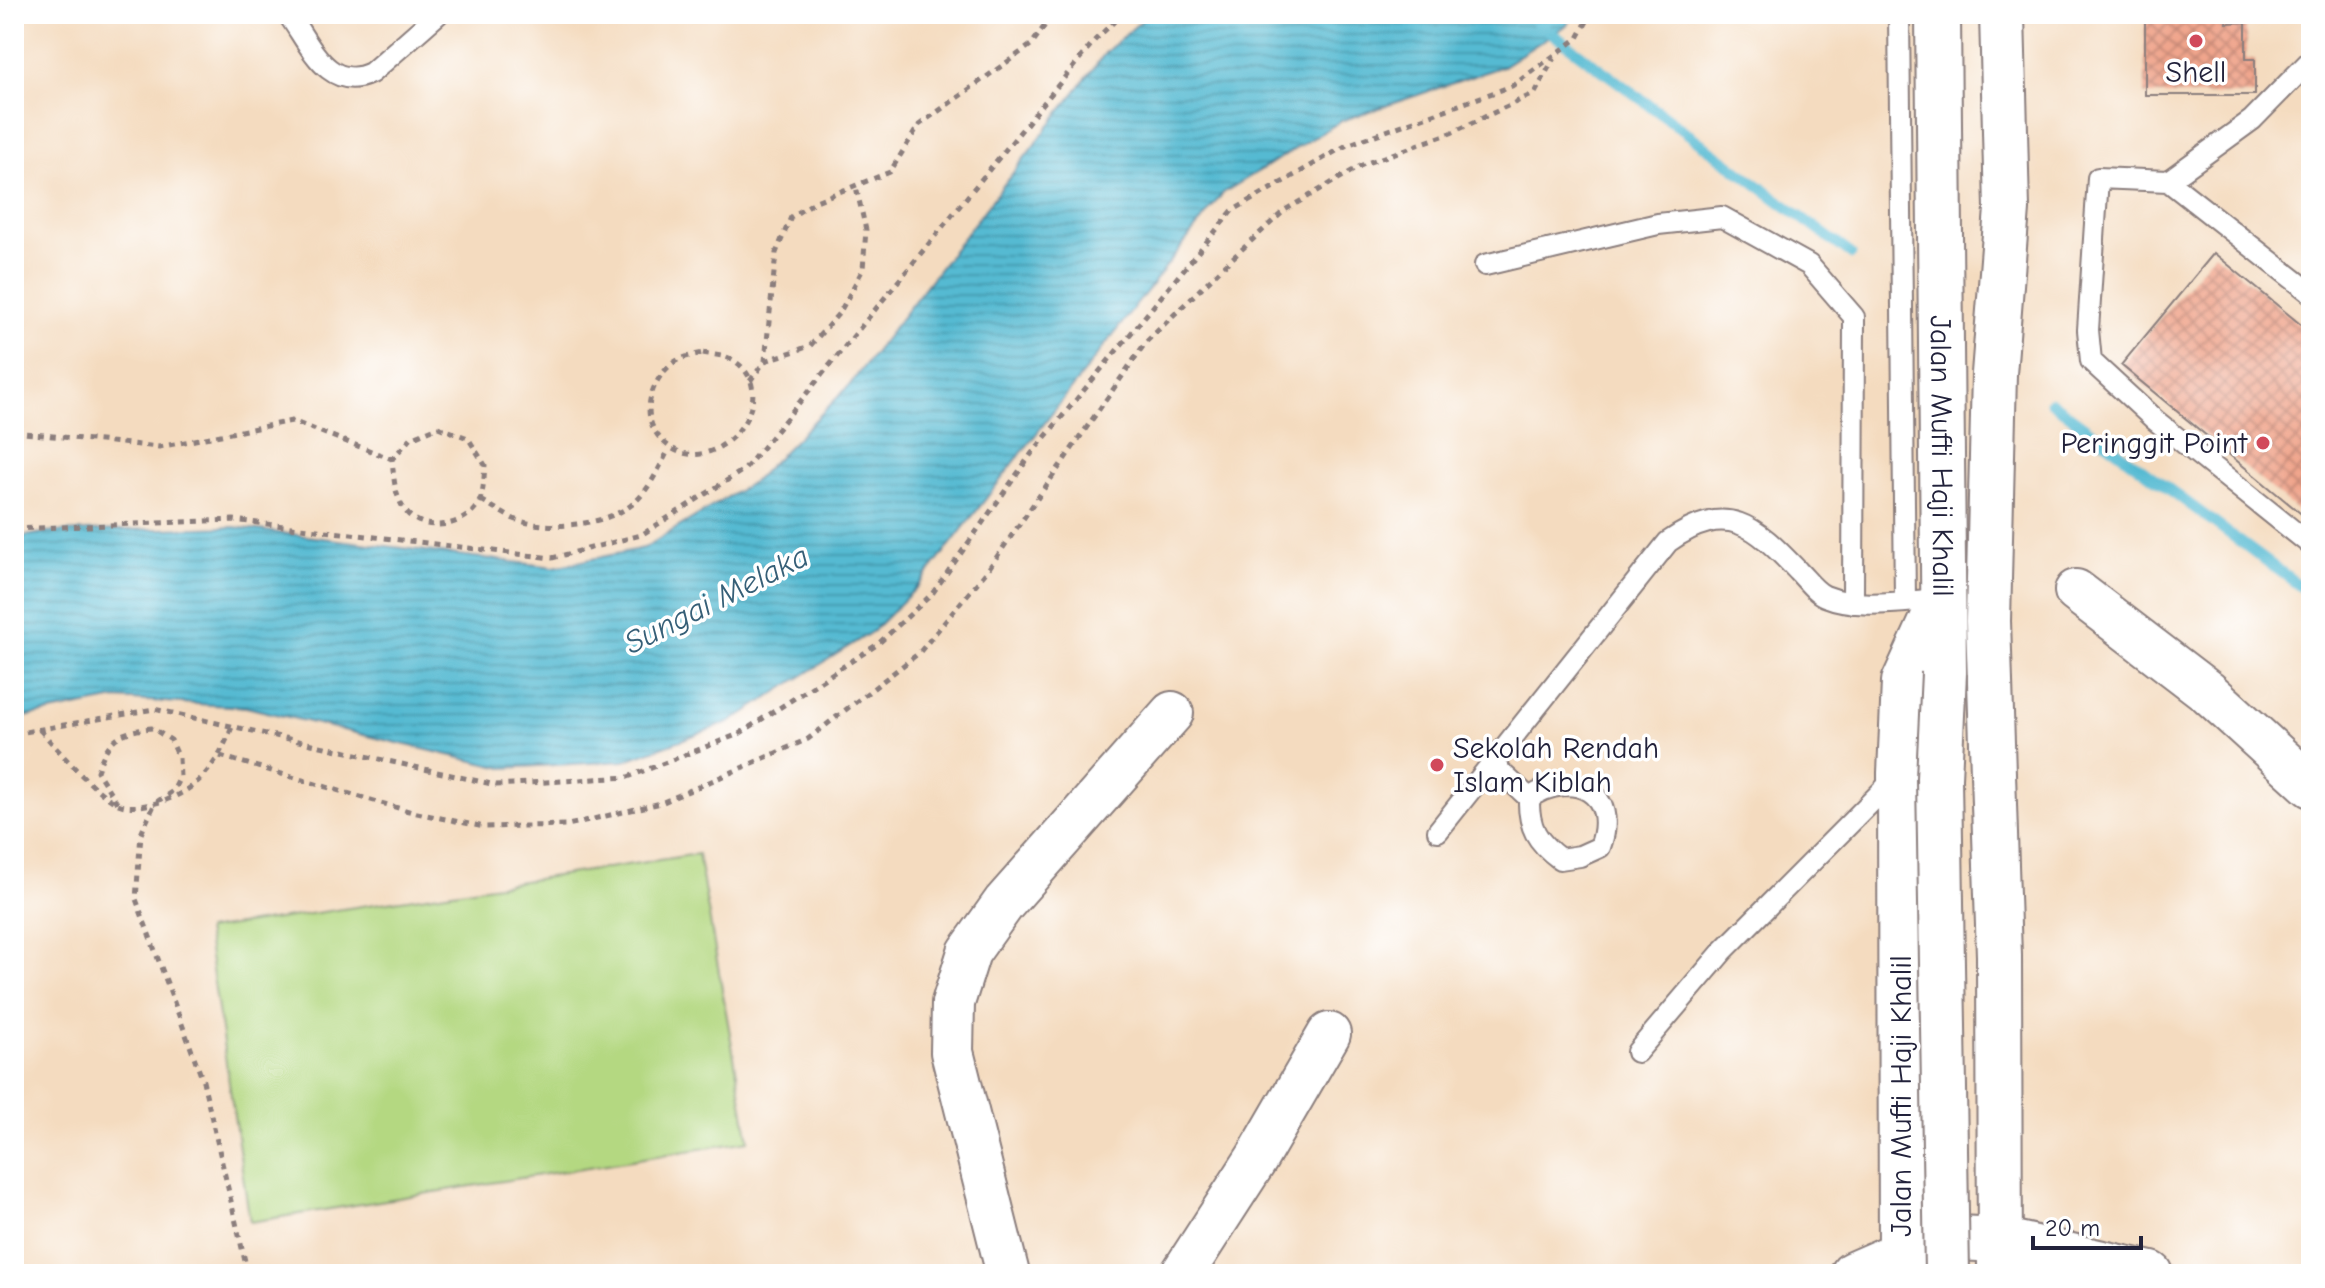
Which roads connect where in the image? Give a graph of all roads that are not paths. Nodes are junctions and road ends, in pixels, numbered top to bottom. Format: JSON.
{"nodes":[{"id":1,"x":288,"y":14,"type":"edge"},
{"id":2,"x":438,"y":14,"type":"edge"},
{"id":3,"x":1899,"y":14,"type":"edge"},
{"id":4,"x":1938,"y":14,"type":"edge"},
{"id":5,"x":2002,"y":14,"type":"edge"},
{"id":6,"x":2311,"y":60,"type":"edge"},
{"id":7,"x":2168,"y":181,"type":"junction"},
{"id":8,"x":1485,"y":265,"type":"dead end"},
{"id":9,"x":2311,"y":293,"type":"edge"},
{"id":10,"x":2311,"y":545,"type":"edge"},
{"id":11,"x":2076,"y":591,"type":"dead end"},
{"id":12,"x":1923,"y":600,"type":"junction"},
{"id":13,"x":1853,"y":603,"type":"junction"},
{"id":14,"x":1172,"y":713,"type":"dead end"},
{"id":15,"x":1491,"y":763,"type":"junction"},
{"id":16,"x":1900,"y":773,"type":"junction"},
{"id":17,"x":2311,"y":786,"type":"edge"},
{"id":18,"x":1529,"y":798,"type":"dead end"},
{"id":19,"x":1438,"y":831,"type":"dead end"},
{"id":20,"x":1329,"y":1034,"type":"dead end"},
{"id":21,"x":1637,"y":1052,"type":"dead end"},
{"id":22,"x":2000,"y":1257,"type":"edge"},
{"id":23,"x":1901,"y":1264,"type":"edge"},
{"id":24,"x":1008,"y":1274,"type":"edge"},
{"id":25,"x":1182,"y":1274,"type":"edge"},
{"id":26,"x":1853,"y":1274,"type":"edge"},
{"id":27,"x":1947,"y":1274,"type":"edge"},
{"id":28,"x":2151,"y":1274,"type":"edge"}],
"edges":[{"from":1,"to":2,"type":"lane"},
{"from":3,"to":12,"type":"lane"},
{"from":4,"to":12,"type":"main road","name":"Jalan Mufti Haji Khalil"},
{"from":5,"to":22,"type":"main road","name":"Jalan Mufti Haji Khalil"},
{"from":6,"to":7,"type":"lane"},
{"from":7,"to":9,"type":"lane"},
{"from":7,"to":10,"type":"lane"},
{"from":8,"to":13,"type":"lane"},
{"from":11,"to":17,"type":"street"},
{"from":12,"to":13,"type":"lane"},
{"from":12,"to":16,"type":"main road","name":"Jalan Mufti Haji Khalil"},
{"from":12,"to":27,"type":"main road","bridge":true},
{"from":13,"to":15,"type":"lane"},
{"from":14,"to":24,"type":"street"},
{"from":15,"to":18,"type":"lane"},
{"from":15,"to":19,"type":"lane"},
{"from":16,"to":21,"type":"lane"},
{"from":16,"to":23,"type":"main road","name":"Jalan Mufti Haji Khalil"},
{"from":20,"to":25,"type":"street"},
{"from":22,"to":23,"type":"main road"},
{"from":22,"to":28,"type":"main road"},
{"from":23,"to":26,"type":"main road"}]}
